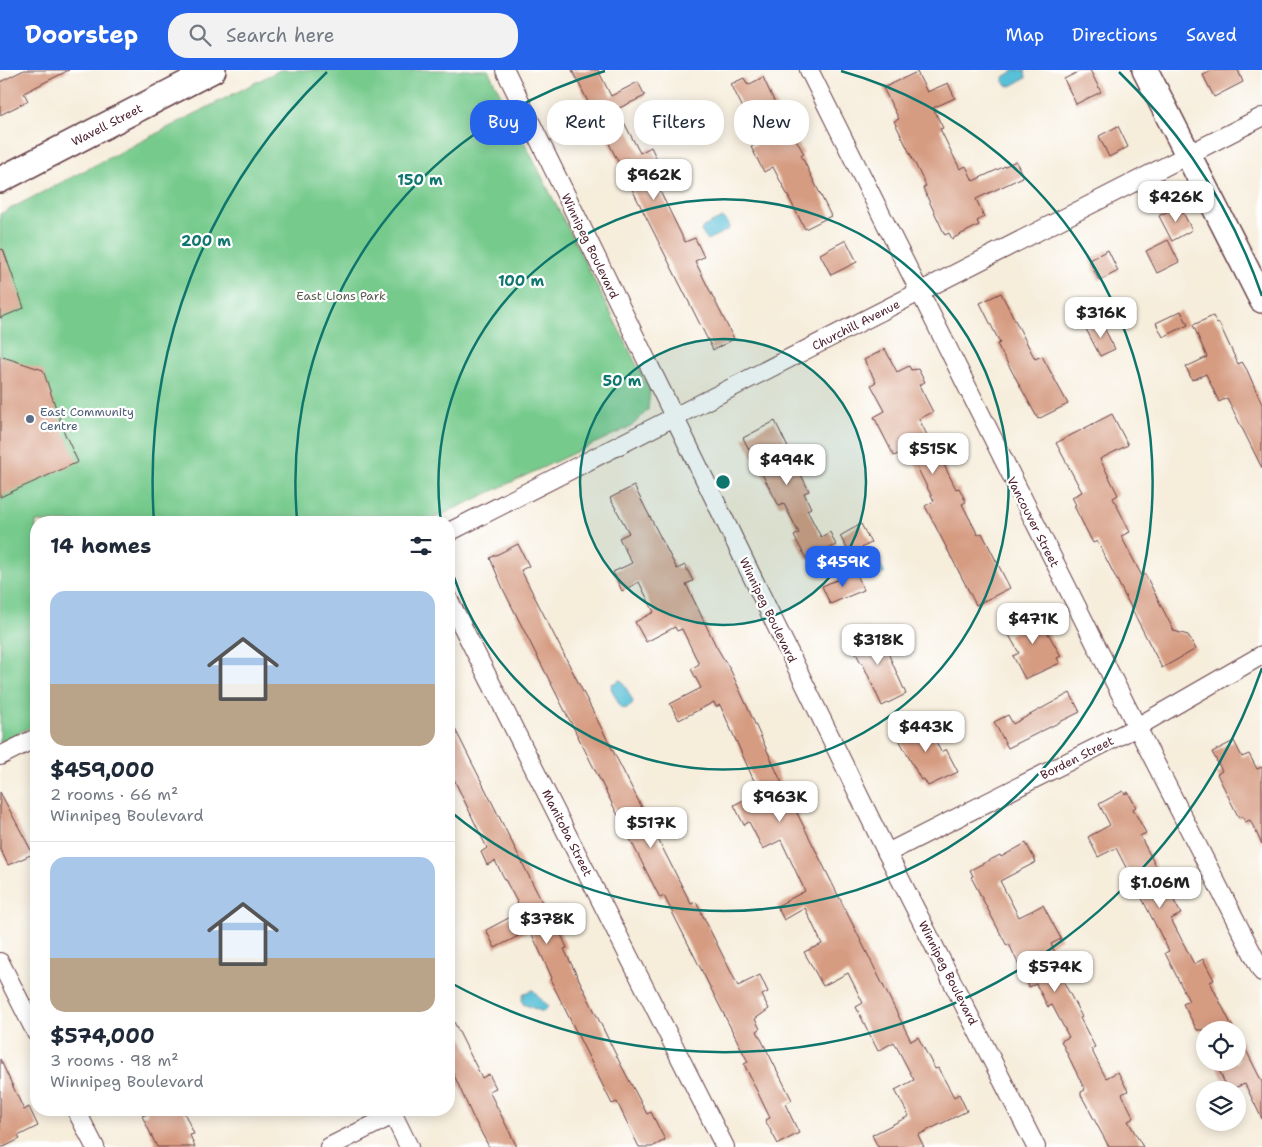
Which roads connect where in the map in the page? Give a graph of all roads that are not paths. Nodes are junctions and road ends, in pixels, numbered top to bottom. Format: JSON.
{"nodes":[{"id":1,"x":213,"y":70,"type":"edge"},
{"id":2,"x":505,"y":70,"type":"edge"},
{"id":3,"x":810,"y":70,"type":"edge"},
{"id":4,"x":1145,"y":70,"type":"edge"},
{"id":5,"x":1262,"y":117,"type":"edge"},
{"id":6,"x":1186,"y":155,"type":"junction"},
{"id":7,"x":0,"y":180,"type":"edge"},
{"id":8,"x":918,"y":293,"type":"junction"},
{"id":9,"x":1262,"y":300,"type":"edge"},
{"id":10,"x":674,"y":419,"type":"junction"},
{"id":11,"x":455,"y":529,"type":"edge"},
{"id":12,"x":455,"y":612,"type":"edge"},
{"id":13,"x":1262,"y":655,"type":"edge"},
{"id":14,"x":1137,"y":727,"type":"junction"},
{"id":15,"x":30,"y":741,"type":"edge"},
{"id":16,"x":0,"y":756,"type":"edge"},
{"id":17,"x":887,"y":853,"type":"junction"},
{"id":18,"x":0,"y":962,"type":"edge"},
{"id":19,"x":1262,"y":972,"type":"edge"},
{"id":20,"x":30,"y":1021,"type":"edge"},
{"id":21,"x":79,"y":1116,"type":"edge"},
{"id":22,"x":385,"y":1116,"type":"edge"},
{"id":23,"x":394,"y":1116,"type":"edge"},
{"id":24,"x":95,"y":1147,"type":"edge"},
{"id":25,"x":329,"y":1147,"type":"edge"},
{"id":26,"x":409,"y":1147,"type":"edge"},
{"id":27,"x":725,"y":1147,"type":"edge"},
{"id":28,"x":1036,"y":1147,"type":"edge"}],
"edges":[{"from":1,"to":7,"type":"street","name":"Wavell Street"},
{"from":2,"to":10,"type":"street","name":"Winnipeg Boulevard"},
{"from":3,"to":8,"type":"street","name":"Vancouver Street"},
{"from":4,"to":6,"type":"street"},
{"from":5,"to":6,"type":"street","name":"Churchill Avenue"},
{"from":6,"to":8,"type":"street","name":"Churchill Avenue"},
{"from":6,"to":9,"type":"street"},
{"from":8,"to":10,"type":"street","name":"Churchill Avenue"},
{"from":8,"to":14,"type":"street","name":"Vancouver Street"},
{"from":10,"to":11,"type":"street","name":"Churchill Avenue"},
{"from":10,"to":17,"type":"street","name":"Winnipeg Boulevard"},
{"from":12,"to":27,"type":"street","name":"Manitoba Street"},
{"from":13,"to":14,"type":"street","name":"Borden Street"},
{"from":14,"to":17,"type":"street","name":"Borden Street"},
{"from":14,"to":19,"type":"street","name":"Vancouver Street"},
{"from":15,"to":16,"type":"street"},
{"from":17,"to":28,"type":"street","name":"Winnipeg Boulevard"},
{"from":18,"to":20,"type":"street"},
{"from":21,"to":24,"type":"street"},
{"from":22,"to":25,"type":"street"},
{"from":23,"to":26,"type":"street"}]}
